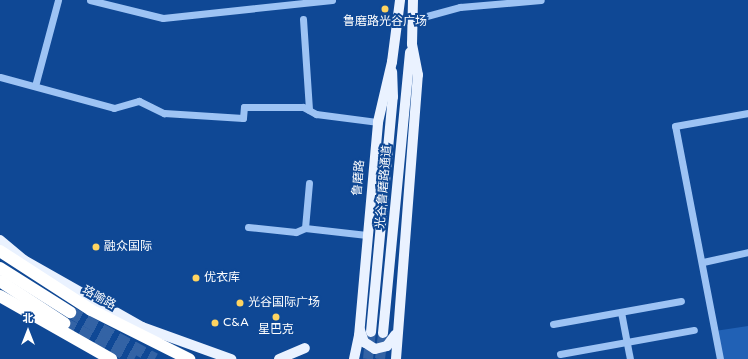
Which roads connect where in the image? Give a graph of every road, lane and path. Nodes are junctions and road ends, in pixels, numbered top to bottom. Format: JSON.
{"nodes":[{"id":1,"x":58,"y":0,"type":"edge"},
{"id":2,"x":90,"y":0,"type":"edge"},
{"id":3,"x":332,"y":0,"type":"edge"},
{"id":4,"x":400,"y":0,"type":"edge"},
{"id":5,"x":413,"y":0,"type":"edge"},
{"id":6,"x":541,"y":0,"type":"edge"},
{"id":7,"x":303,"y":19,"type":"dead end"},
{"id":8,"x":412,"y":20,"type":"junction"},
{"id":9,"x":412,"y":44,"type":"junction"},
{"id":10,"x":392,"y":62,"type":"junction"},
{"id":11,"x":0,"y":77,"type":"edge"},
{"id":12,"x":35,"y":86,"type":"junction"},
{"id":13,"x":309,"y":110,"type":"junction"},
{"id":14,"x":748,"y":113,"type":"edge"},
{"id":15,"x":378,"y":122,"type":"junction"},
{"id":16,"x":309,"y":183,"type":"dead end"},
{"id":17,"x":248,"y":227,"type":"dead end"},
{"id":18,"x":305,"y":228,"type":"junction"},
{"id":19,"x":367,"y":235,"type":"junction"},
{"id":20,"x":0,"y":240,"type":"edge"},
{"id":21,"x":0,"y":251,"type":"edge"},
{"id":22,"x":748,"y":252,"type":"edge"},
{"id":23,"x":703,"y":262,"type":"junction"},
{"id":24,"x":0,"y":268,"type":"edge"},
{"id":25,"x":0,"y":281,"type":"edge"},
{"id":26,"x":0,"y":296,"type":"edge"},
{"id":27,"x":681,"y":301,"type":"dead end"},
{"id":28,"x":621,"y":312,"type":"junction"},
{"id":29,"x":553,"y":324,"type":"dead end"},
{"id":30,"x":360,"y":328,"type":"junction"},
{"id":31,"x":694,"y":330,"type":"dead end"},
{"id":32,"x":371,"y":332,"type":"tunnel mouth"},
{"id":33,"x":382,"y":333,"type":"tunnel mouth"},
{"id":34,"x":395,"y":335,"type":"junction"},
{"id":35,"x":627,"y":342,"type":"junction"},
{"id":36,"x":305,"y":348,"type":"dead end"},
{"id":37,"x":560,"y":354,"type":"dead end"},
{"id":38,"x":186,"y":358,"type":"edge"},
{"id":39,"x":111,"y":359,"type":"edge"},
{"id":40,"x":231,"y":359,"type":"edge"},
{"id":41,"x":279,"y":359,"type":"edge"},
{"id":42,"x":354,"y":359,"type":"edge"},
{"id":43,"x":396,"y":359,"type":"edge"},
{"id":44,"x":630,"y":359,"type":"edge"},
{"id":45,"x":720,"y":359,"type":"edge"}],
"edges":[{"from":1,"to":12,"type":"street"},
{"from":2,"to":3,"type":"street"},
{"from":4,"to":10,"type":"main road","name":"鲁磨路"},
{"from":5,"to":8,"type":"main road"},
{"from":6,"to":8,"type":"street"},
{"from":7,"to":13,"type":"street"},
{"from":8,"to":9,"type":"main road"},
{"from":9,"to":33,"type":"main road","name":"光谷鲁磨路通道"},
{"from":9,"to":34,"type":"main road"},
{"from":10,"to":15,"type":"main road","name":"鲁磨路"},
{"from":10,"to":32,"type":"main road","name":"光谷鲁磨路通道"},
{"from":11,"to":12,"type":"street"},
{"from":12,"to":13,"type":"street"},
{"from":13,"to":15,"type":"street"},
{"from":14,"to":23,"type":"street"},
{"from":15,"to":19,"type":"main road","name":"鲁磨路"},
{"from":16,"to":18,"type":"street"},
{"from":17,"to":18,"type":"street"},
{"from":18,"to":19,"type":"street"},
{"from":19,"to":30,"type":"main road","name":"鲁磨路"},
{"from":20,"to":40,"type":"main road"},
{"from":21,"to":38,"type":"highway","name":"珞喻路"},
{"from":22,"to":23,"type":"street"},
{"from":23,"to":45,"type":"street"},
{"from":24,"to":25,"type":"highway"},
{"from":26,"to":39,"type":"highway"},
{"from":27,"to":28,"type":"street"},
{"from":28,"to":29,"type":"street"},
{"from":28,"to":35,"type":"street"},
{"from":30,"to":34,"type":"main road"},
{"from":30,"to":42,"type":"main road","name":"鲁磨路"},
{"from":31,"to":35,"type":"street"},
{"from":34,"to":43,"type":"main road"},
{"from":35,"to":37,"type":"street"},
{"from":35,"to":44,"type":"street"},
{"from":36,"to":41,"type":"main road"}]}
